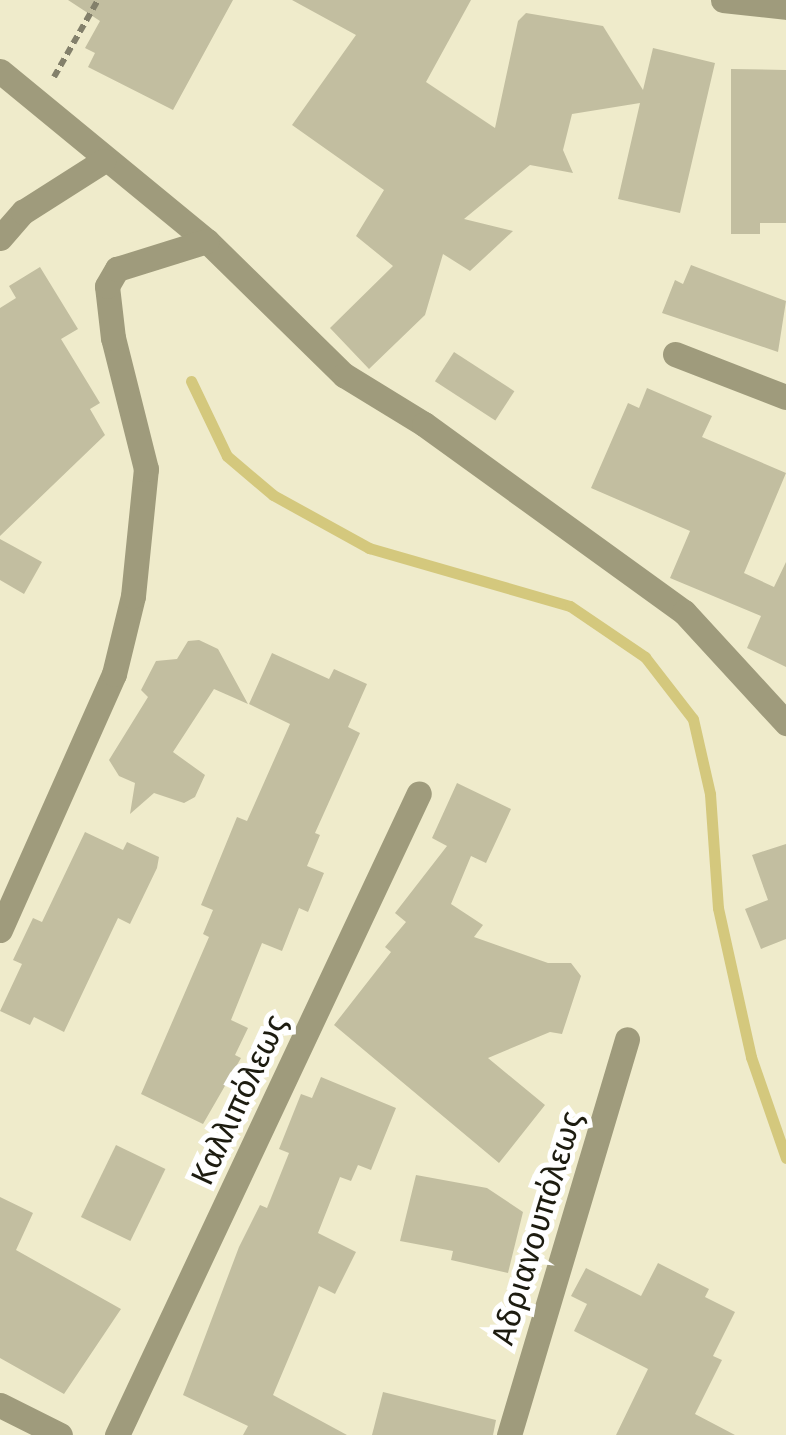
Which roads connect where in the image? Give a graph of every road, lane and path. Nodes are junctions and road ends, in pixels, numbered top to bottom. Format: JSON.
{"nodes":[{"id":1,"x":98,"y":0,"type":"edge"},
{"id":2,"x":723,"y":0,"type":"edge"},
{"id":3,"x":786,"y":8,"type":"edge"},
{"id":4,"x":0,"y":71,"type":"edge"},
{"id":5,"x":38,"y":104,"type":"junction"},
{"id":6,"x":103,"y":161,"type":"junction"},
{"id":7,"x":0,"y":238,"type":"edge"},
{"id":8,"x":207,"y":241,"type":"junction"},
{"id":9,"x":675,"y":354,"type":"dead end"},
{"id":10,"x":786,"y":397,"type":"edge"},
{"id":11,"x":786,"y":723,"type":"edge"},
{"id":12,"x":419,"y":793,"type":"dead end"},
{"id":13,"x":7,"y":898,"type":"edge"},
{"id":14,"x":0,"y":930,"type":"edge"},
{"id":15,"x":627,"y":1039,"type":"dead end"},
{"id":16,"x":0,"y":1405,"type":"edge"},
{"id":17,"x":60,"y":1435,"type":"edge"},
{"id":18,"x":118,"y":1435,"type":"edge"},
{"id":19,"x":509,"y":1435,"type":"edge"}],
"edges":[{"from":1,"to":5,"type":"path"},
{"from":2,"to":3,"type":"street"},
{"from":4,"to":5,"type":"street"},
{"from":5,"to":6,"type":"street"},
{"from":6,"to":7,"type":"street"},
{"from":6,"to":8,"type":"street"},
{"from":8,"to":11,"type":"street"},
{"from":8,"to":13,"type":"street"},
{"from":9,"to":10,"type":"street"},
{"from":12,"to":18,"type":"street","name":"Καλλιπόλεως"},
{"from":13,"to":14,"type":"street"},
{"from":15,"to":19,"type":"street","name":"Αδριανουπόλεως"},
{"from":16,"to":17,"type":"street"}]}
